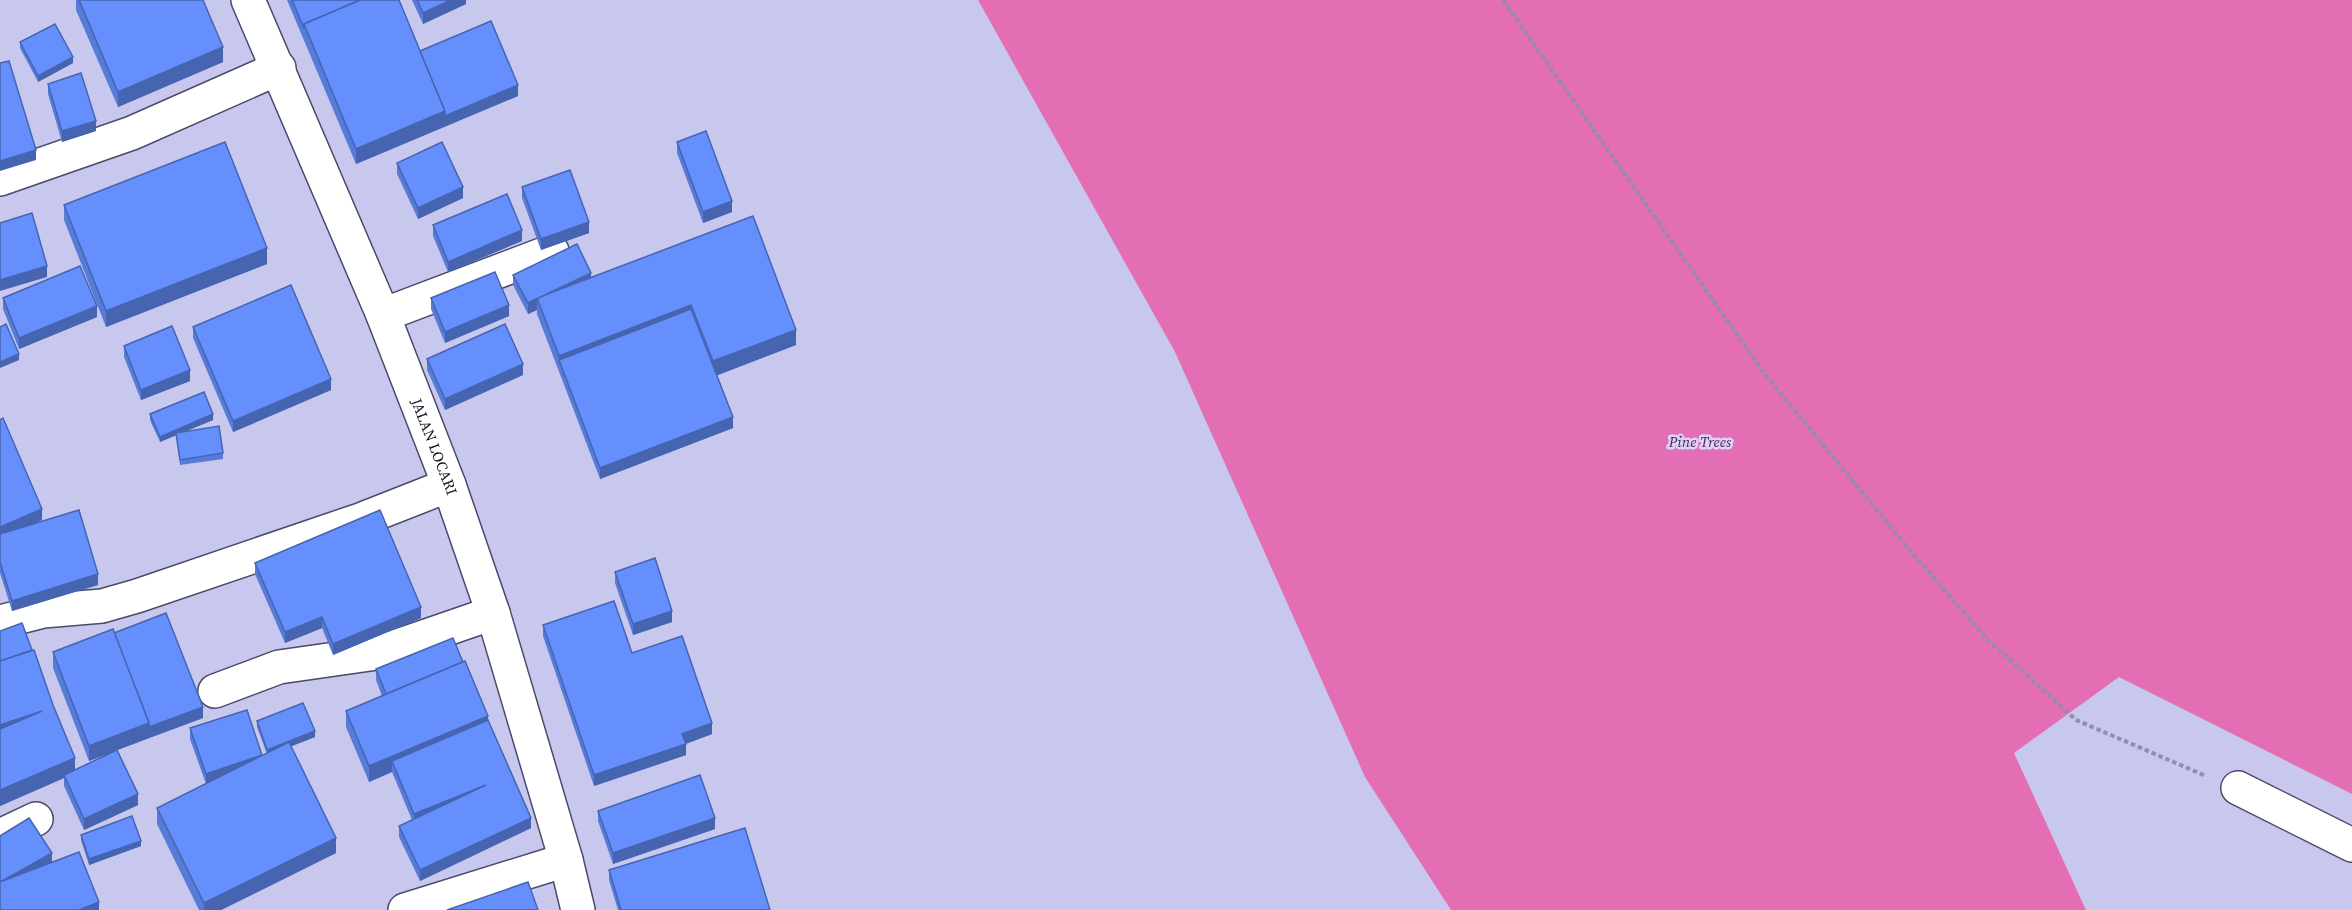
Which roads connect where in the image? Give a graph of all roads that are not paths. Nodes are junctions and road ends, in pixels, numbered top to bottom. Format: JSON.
{"nodes":[{"id":1,"x":248,"y":0,"type":"edge"},
{"id":2,"x":279,"y":68,"type":"junction"},
{"id":3,"x":0,"y":178,"type":"edge"},
{"id":4,"x":552,"y":251,"type":"edge"},
{"id":5,"x":383,"y":315,"type":"junction"},
{"id":6,"x":449,"y":485,"type":"junction"},
{"id":7,"x":493,"y":613,"type":"junction"},
{"id":8,"x":0,"y":622,"type":"edge"},
{"id":9,"x":214,"y":691,"type":"dead end"},
{"id":10,"x":2238,"y":788,"type":"road end"},
{"id":11,"x":36,"y":819,"type":"dead end"},
{"id":12,"x":0,"y":836,"type":"edge"},
{"id":13,"x":2352,"y":845,"type":"edge"},
{"id":14,"x":566,"y":860,"type":"junction"},
{"id":15,"x":405,"y":910,"type":"edge"},
{"id":16,"x":578,"y":910,"type":"edge"}],
"edges":[{"from":1,"to":2,"type":"street","name":"JALAN LOCARI"},
{"from":2,"to":3,"type":"street"},
{"from":2,"to":5,"type":"street","name":"JALAN LOCARI"},
{"from":4,"to":5,"type":"street"},
{"from":5,"to":6,"type":"street","name":"JALAN LOCARI"},
{"from":6,"to":7,"type":"street","name":"JALAN LOCARI"},
{"from":6,"to":8,"type":"street"},
{"from":7,"to":9,"type":"street"},
{"from":7,"to":14,"type":"street","name":"JALAN LOCARI"},
{"from":10,"to":13,"type":"street"},
{"from":11,"to":12,"type":"street"},
{"from":14,"to":15,"type":"street"},
{"from":14,"to":16,"type":"street","name":"JALAN LOCARI"}]}
